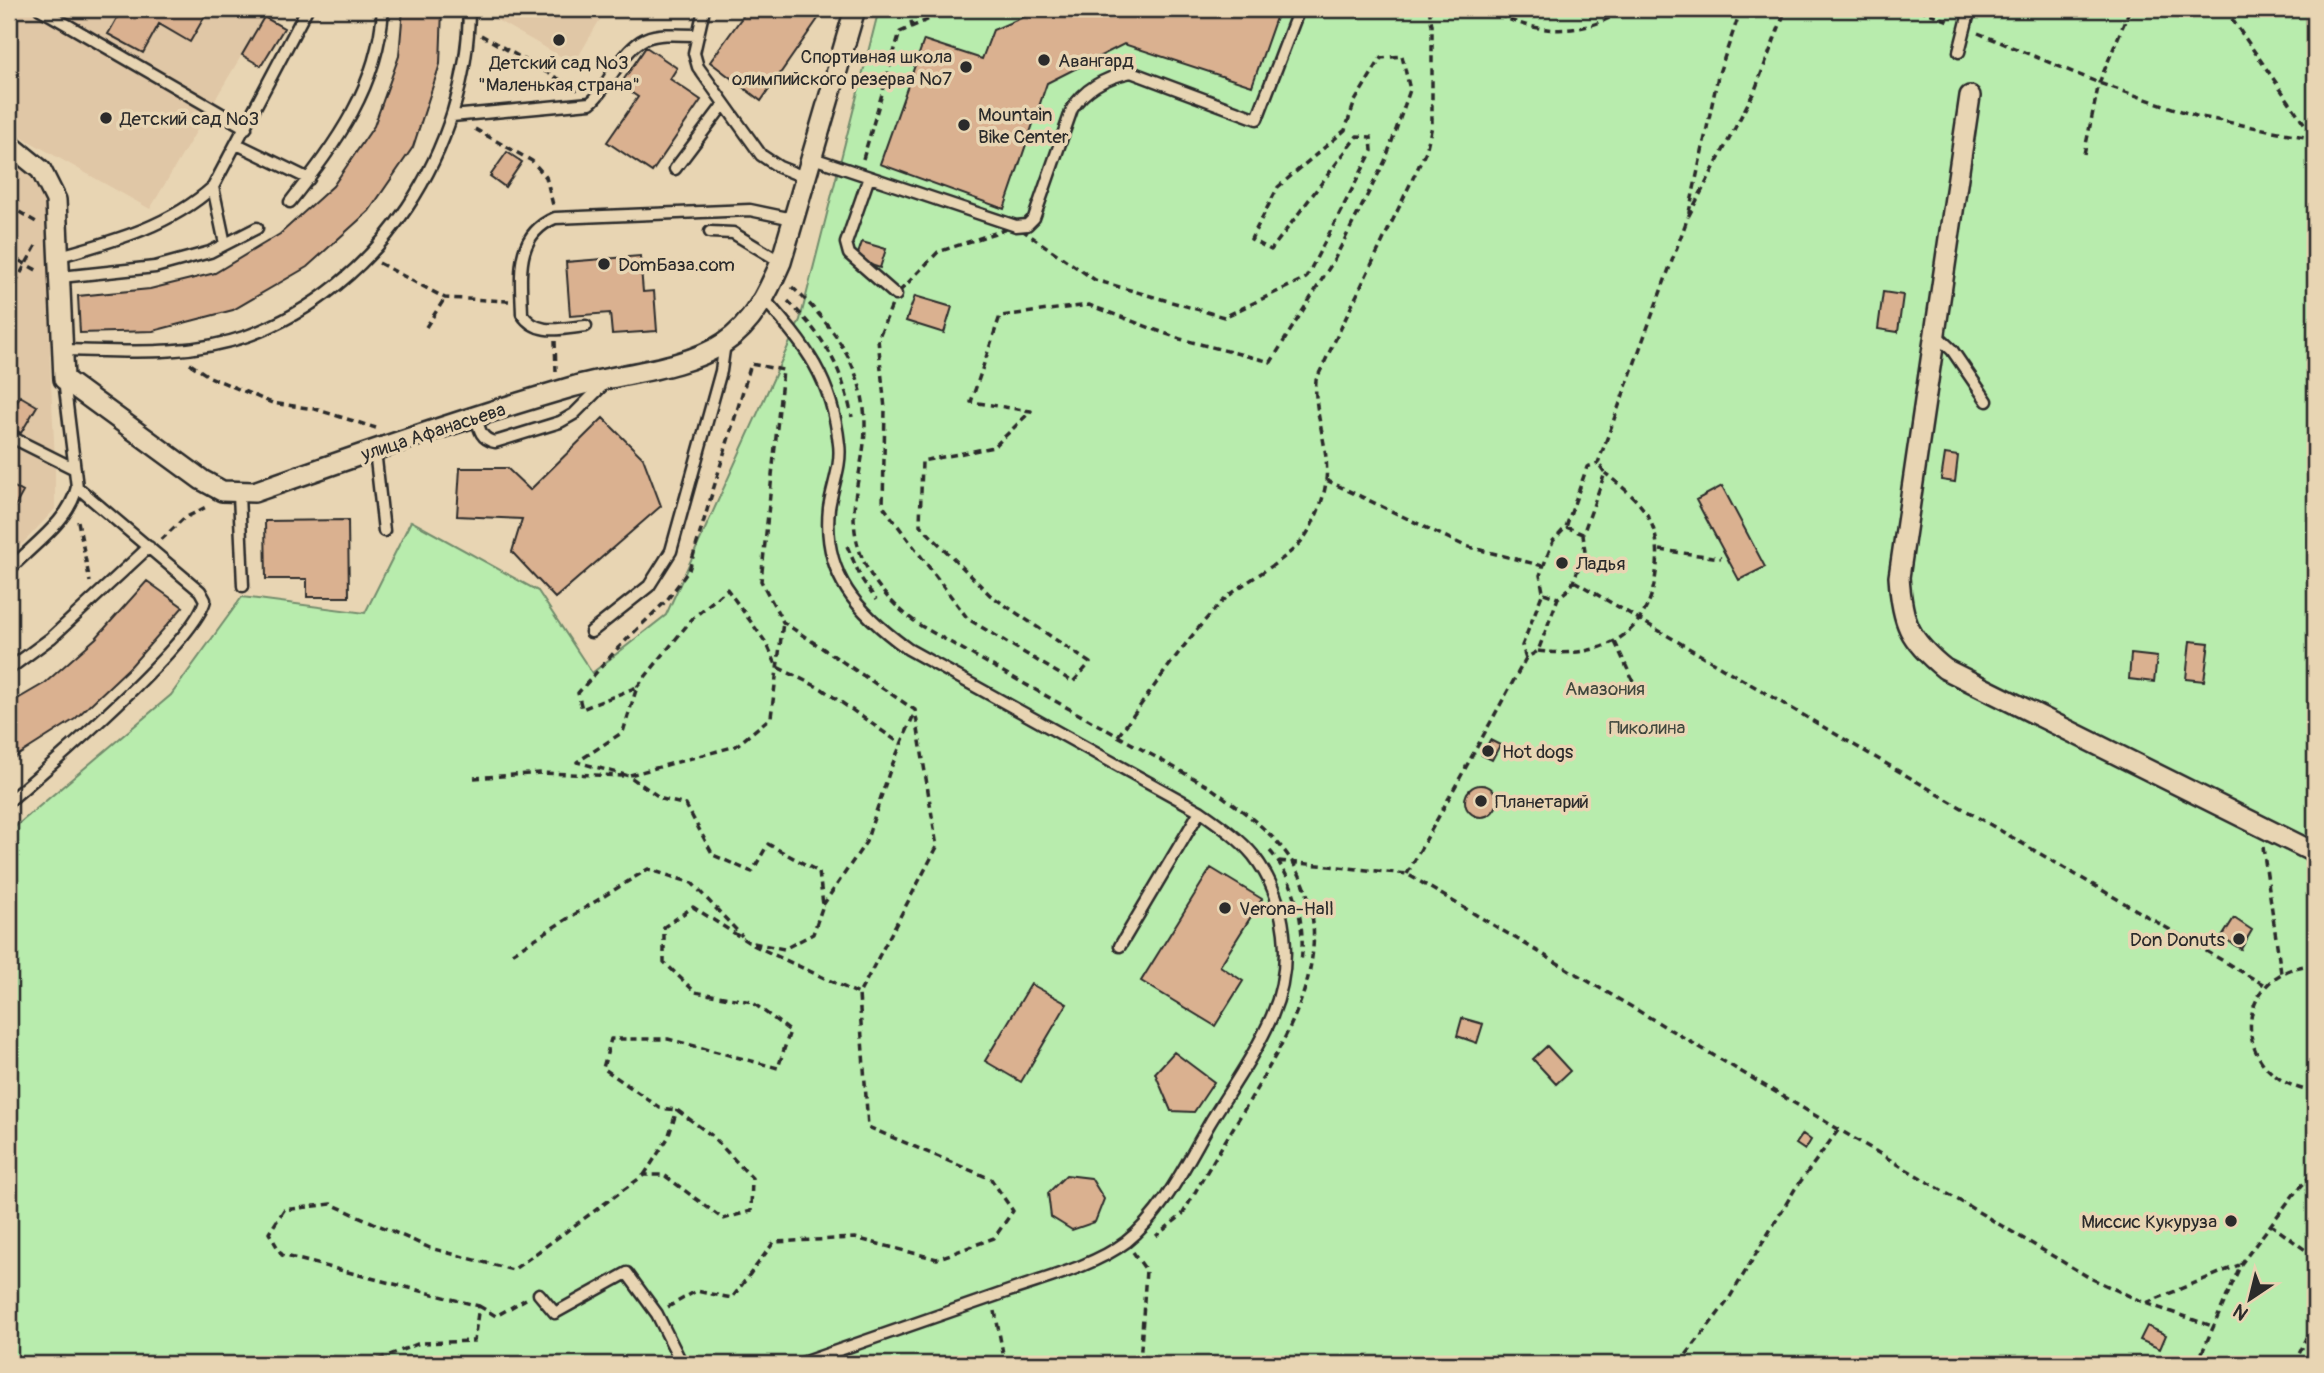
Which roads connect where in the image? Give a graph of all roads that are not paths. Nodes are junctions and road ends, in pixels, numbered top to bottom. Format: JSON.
{"nodes":[{"id":1,"x":40,"y":9,"type":"edge"},
{"id":2,"x":307,"y":9,"type":"edge"},
{"id":3,"x":383,"y":9,"type":"edge"},
{"id":4,"x":469,"y":9,"type":"edge"},
{"id":5,"x":704,"y":9,"type":"edge"},
{"id":6,"x":855,"y":9,"type":"edge"},
{"id":7,"x":1299,"y":9,"type":"edge"},
{"id":8,"x":1970,"y":9,"type":"edge"},
{"id":9,"x":697,"y":35,"type":"junction"},
{"id":10,"x":1959,"y":52,"type":"dead end"},
{"id":11,"x":1970,"y":96,"type":"dead end"},
{"id":12,"x":724,"y":104,"type":"junction"},
{"id":13,"x":452,"y":116,"type":"junction"},
{"id":14,"x":246,"y":128,"type":"junction"},
{"id":15,"x":237,"y":144,"type":"junction"},
{"id":16,"x":9,"y":145,"type":"edge"},
{"id":17,"x":810,"y":157,"type":"junction"},
{"id":18,"x":675,"y":169,"type":"dead end"},
{"id":19,"x":864,"y":174,"type":"junction"},
{"id":20,"x":804,"y":177,"type":"junction"},
{"id":21,"x":309,"y":179,"type":"junction"},
{"id":22,"x":213,"y":187,"type":"junction"},
{"id":23,"x":290,"y":202,"type":"dead end"},
{"id":24,"x":793,"y":219,"type":"junction"},
{"id":25,"x":257,"y":228,"type":"dead end"},
{"id":26,"x":710,"y":232,"type":"dead end"},
{"id":27,"x":225,"y":244,"type":"junction"},
{"id":28,"x":60,"y":256,"type":"junction"},
{"id":29,"x":781,"y":262,"type":"junction"},
{"id":30,"x":61,"y":277,"type":"junction"},
{"id":31,"x":768,"y":292,"type":"junction"},
{"id":32,"x":896,"y":295,"type":"road end"},
{"id":33,"x":586,"y":326,"type":"dead end"},
{"id":34,"x":1935,"y":334,"type":"junction"},
{"id":35,"x":725,"y":342,"type":"junction"},
{"id":36,"x":62,"y":350,"type":"junction"},
{"id":37,"x":613,"y":375,"type":"junction"},
{"id":38,"x":64,"y":379,"type":"junction"},
{"id":39,"x":1987,"y":401,"type":"dead end"},
{"id":40,"x":476,"y":415,"type":"junction"},
{"id":41,"x":9,"y":436,"type":"edge"},
{"id":42,"x":375,"y":450,"type":"junction"},
{"id":43,"x":75,"y":469,"type":"junction"},
{"id":44,"x":77,"y":487,"type":"junction"},
{"id":45,"x":239,"y":494,"type":"junction"},
{"id":46,"x":384,"y":531,"type":"dead end"},
{"id":47,"x":149,"y":547,"type":"junction"},
{"id":48,"x":9,"y":570,"type":"edge"},
{"id":49,"x":243,"y":586,"type":"dead end"},
{"id":50,"x":591,"y":632,"type":"dead end"},
{"id":51,"x":9,"y":669,"type":"edge"},
{"id":52,"x":9,"y":801,"type":"edge"},
{"id":53,"x":1200,"y":811,"type":"junction"},
{"id":54,"x":2315,"y":853,"type":"edge"},
{"id":55,"x":1120,"y":946,"type":"dead end"},
{"id":56,"x":539,"y":1294,"type":"road end"},
{"id":57,"x":682,"y":1364,"type":"edge"},
{"id":58,"x":799,"y":1364,"type":"edge"}],
"edges":[{"from":1,"to":14,"type":"lane"},
{"from":2,"to":14,"type":"lane"},
{"from":3,"to":21,"type":"lane"},
{"from":4,"to":13,"type":"lane"},
{"from":5,"to":9,"type":"lane"},
{"from":6,"to":17,"type":"street","name":"улица Афанасьева"},
{"from":7,"to":19,"type":"lane"},
{"from":8,"to":10,"type":"lane"},
{"from":9,"to":12,"type":"lane"},
{"from":9,"to":13,"type":"lane"},
{"from":11,"to":34,"type":"street"},
{"from":12,"to":18,"type":"lane"},
{"from":12,"to":20,"type":"lane"},
{"from":13,"to":36,"type":"lane"},
{"from":14,"to":15,"type":"lane"},
{"from":15,"to":21,"type":"lane"},
{"from":15,"to":22,"type":"lane"},
{"from":16,"to":28,"type":"street"},
{"from":17,"to":19,"type":"lane"},
{"from":17,"to":20,"type":"street","name":"улица Афанасьева"},
{"from":19,"to":32,"type":"lane"},
{"from":20,"to":24,"type":"street","name":"улица Афанасьева"},
{"from":21,"to":23,"type":"lane"},
{"from":22,"to":27,"type":"lane"},
{"from":22,"to":28,"type":"lane"},
{"from":24,"to":29,"type":"street","name":"улица Афанасьева"},
{"from":24,"to":33,"type":"lane"},
{"from":25,"to":27,"type":"lane"},
{"from":26,"to":29,"type":"lane"},
{"from":27,"to":30,"type":"lane"},
{"from":28,"to":30,"type":"street"},
{"from":29,"to":31,"type":"street","name":"улица Афанасьева"},
{"from":30,"to":36,"type":"street"},
{"from":31,"to":35,"type":"street","name":"улица Афанасьева"},
{"from":31,"to":53,"type":"lane"},
{"from":34,"to":39,"type":"lane"},
{"from":34,"to":54,"type":"street"},
{"from":35,"to":37,"type":"street","name":"улица Афанасьева"},
{"from":35,"to":50,"type":"lane"},
{"from":36,"to":38,"type":"street"},
{"from":37,"to":40,"type":"street","name":"улица Афанасьева"},
{"from":37,"to":40,"type":"lane"},
{"from":38,"to":43,"type":"lane"},
{"from":38,"to":45,"type":"street"},
{"from":40,"to":42,"type":"street","name":"улица Афанасьева"},
{"from":41,"to":43,"type":"lane"},
{"from":42,"to":45,"type":"street","name":"улица Афанасьева"},
{"from":42,"to":46,"type":"lane"},
{"from":43,"to":44,"type":"lane"},
{"from":44,"to":47,"type":"lane"},
{"from":44,"to":48,"type":"lane"},
{"from":45,"to":49,"type":"lane"},
{"from":47,"to":51,"type":"lane"},
{"from":47,"to":52,"type":"lane"},
{"from":53,"to":55,"type":"lane"},
{"from":53,"to":58,"type":"lane"},
{"from":56,"to":57,"type":"lane"}]}
